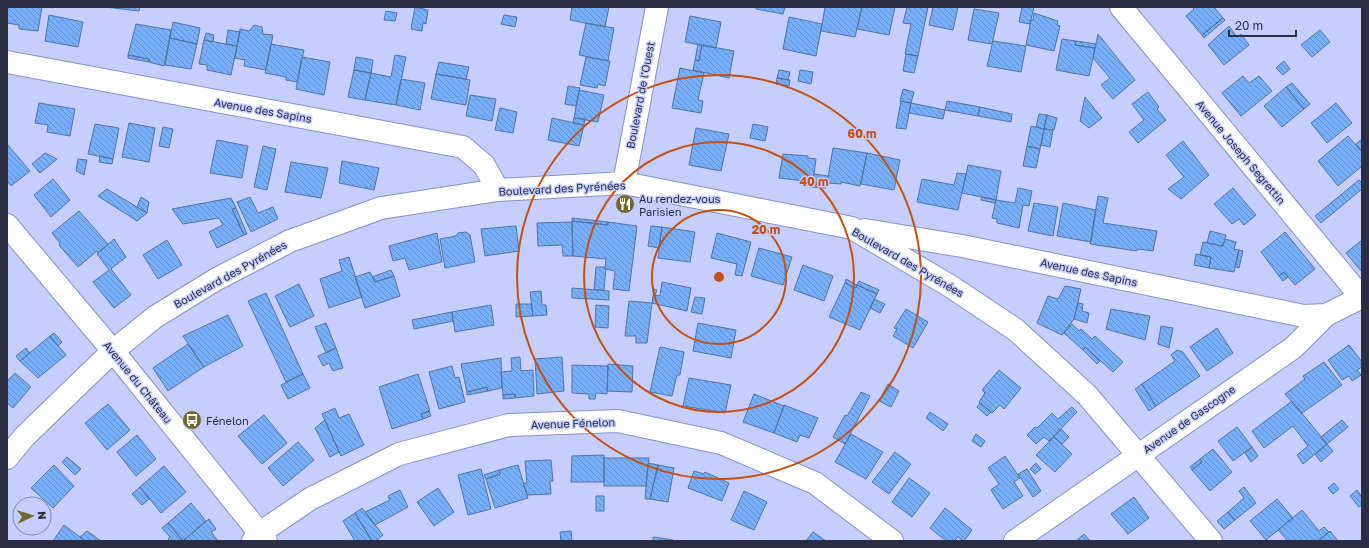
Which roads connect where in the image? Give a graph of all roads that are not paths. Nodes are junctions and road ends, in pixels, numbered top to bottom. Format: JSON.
{"nodes":[{"id":1,"x":657,"y":7,"type":"edge"},
{"id":2,"x":1121,"y":7,"type":"edge"},
{"id":3,"x":7,"y":62,"type":"edge"},
{"id":4,"x":624,"y":183,"type":"junction"},
{"id":5,"x":498,"y":190,"type":"junction"},
{"id":6,"x":7,"y":225,"type":"edge"},
{"id":7,"x":852,"y":228,"type":"junction"},
{"id":8,"x":1362,"y":297,"type":"edge"},
{"id":9,"x":1326,"y":315,"type":"junction"},
{"id":10,"x":113,"y":350,"type":"junction"},
{"id":11,"x":1138,"y":454,"type":"junction"},
{"id":12,"x":7,"y":458,"type":"edge"},
{"id":13,"x":260,"y":538,"type":"edge"},
{"id":14,"x":892,"y":541,"type":"edge"},
{"id":15,"x":1015,"y":541,"type":"edge"},
{"id":16,"x":1211,"y":541,"type":"edge"}],
"edges":[{"from":1,"to":4,"type":"street","name":"Boulevard de l'Ouest"},
{"from":2,"to":8,"type":"street","name":"Avenue Joseph Segrettin"},
{"from":3,"to":5,"type":"street","name":"Avenue des Sapins"},
{"from":4,"to":5,"type":"street","name":"Boulevard des Pyrénées"},
{"from":4,"to":7,"type":"street","name":"Boulevard des Pyrénées"},
{"from":5,"to":10,"type":"street","name":"Boulevard des Pyrénées"},
{"from":6,"to":10,"type":"street","name":"Avenue du Château"},
{"from":7,"to":9,"type":"street","name":"Avenue des Sapins"},
{"from":7,"to":11,"type":"street","name":"Boulevard des Pyrénées"},
{"from":8,"to":9,"type":"street","name":"Avenue de Gascogne"},
{"from":9,"to":11,"type":"street","name":"Avenue de Gascogne"},
{"from":10,"to":12,"type":"street","name":"Boulevard des Pyrénées"},
{"from":10,"to":13,"type":"street","name":"Avenue du Château"},
{"from":11,"to":15,"type":"street","name":"Avenue de Gascogne"},
{"from":11,"to":16,"type":"street","name":"Boulevard des Pyrénées"},
{"from":13,"to":14,"type":"street","name":"Avenue Fénelon"}]}
